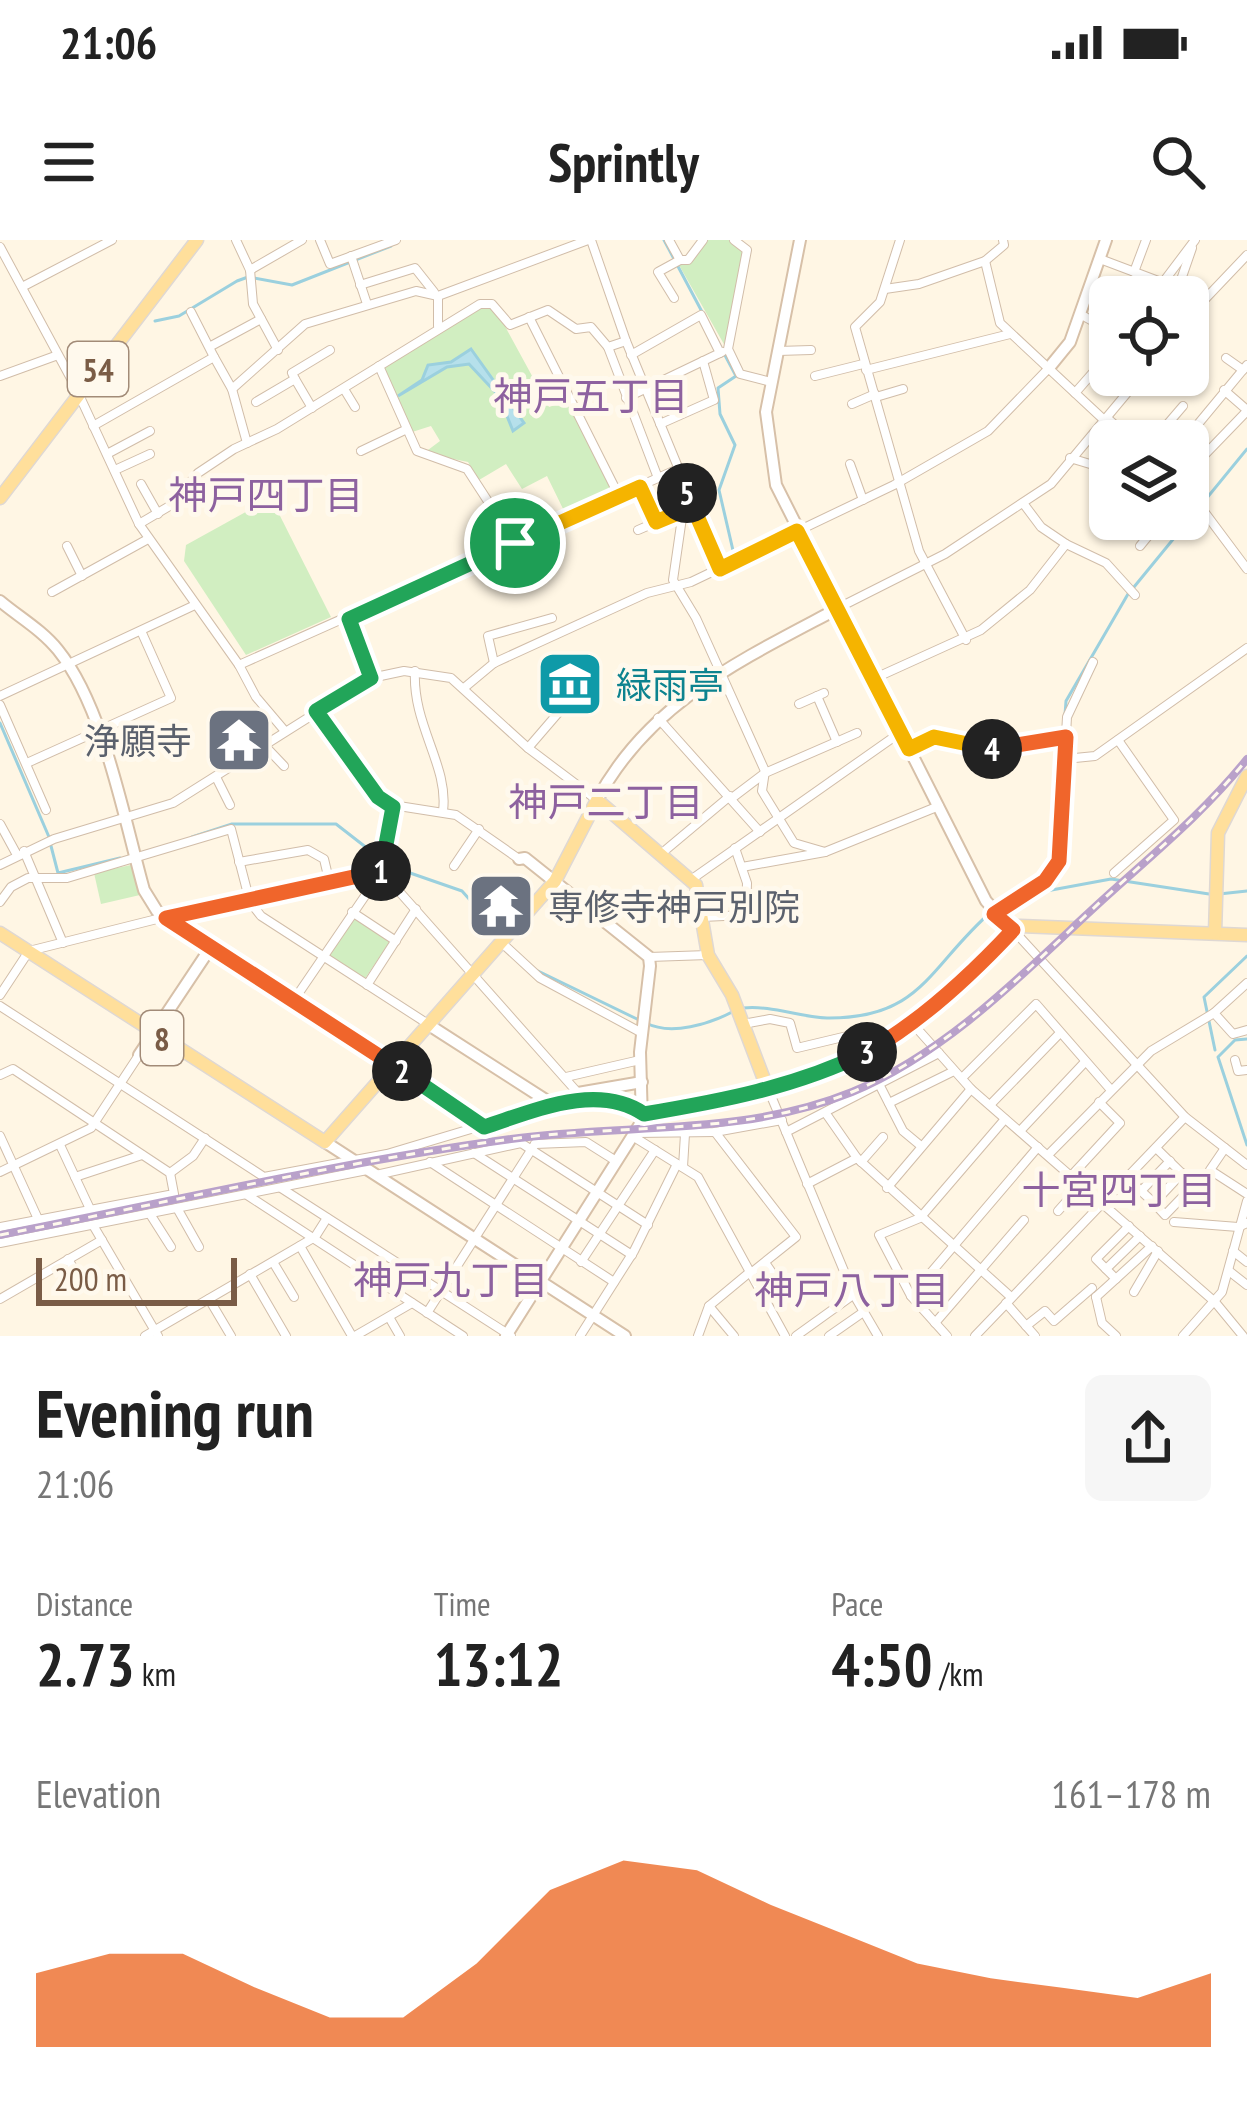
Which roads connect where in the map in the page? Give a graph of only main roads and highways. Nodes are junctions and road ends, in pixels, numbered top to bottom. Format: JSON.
{"nodes":[{"id":1,"x":197,"y":240,"type":"edge"},
{"id":2,"x":0,"y":498,"type":"edge"},
{"id":3,"x":1247,"y":776,"type":"edge"},
{"id":4,"x":0,"y":932,"type":"edge"},
{"id":5,"x":1215,"y":933,"type":"junction"},
{"id":6,"x":1247,"y":935,"type":"edge"}],
"edges":[{"from":1,"to":2,"type":"main road","number":"54"},
{"from":3,"to":5,"type":"main road"},
{"from":4,"to":5,"type":"main road","number":"8"},
{"from":5,"to":6,"type":"main road"}]}
